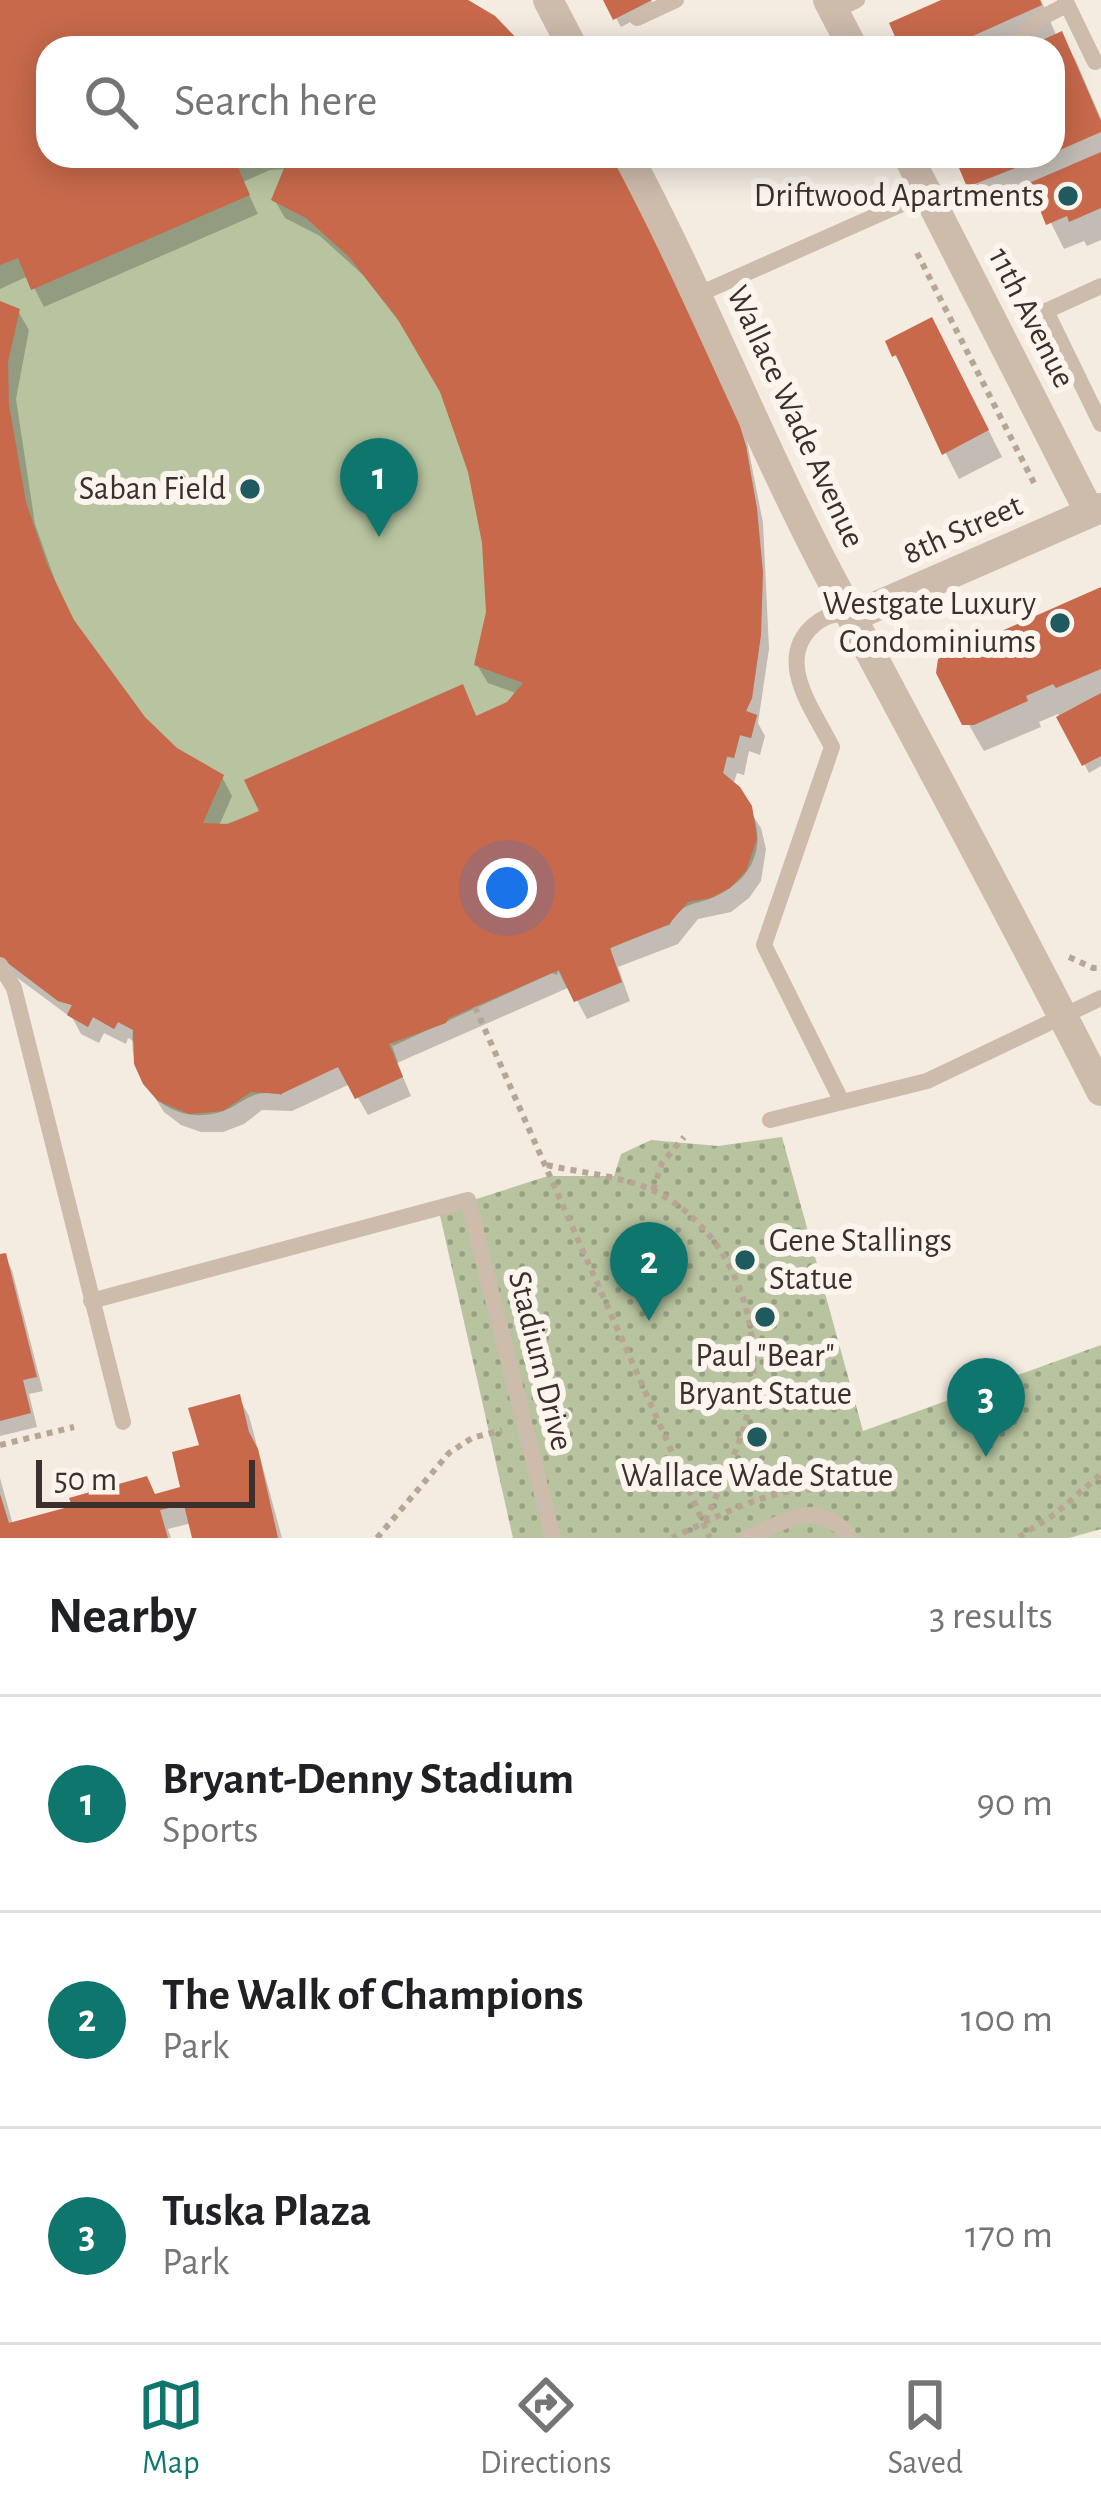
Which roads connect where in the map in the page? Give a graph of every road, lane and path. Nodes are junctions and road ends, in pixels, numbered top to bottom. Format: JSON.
{"nodes":[{"id":1,"x":548,"y":0,"type":"edge"},
{"id":2,"x":676,"y":0,"type":"edge"},
{"id":3,"x":1066,"y":2,"type":"edge"},
{"id":4,"x":840,"y":4,"type":"edge"},
{"id":5,"x":637,"y":18,"type":"dead end"},
{"id":6,"x":567,"y":36,"type":"edge"},
{"id":7,"x":849,"y":36,"type":"edge"},
{"id":8,"x":1025,"y":36,"type":"edge"},
{"id":9,"x":1095,"y":62,"type":"dead end"},
{"id":10,"x":634,"y":168,"type":"edge"},
{"id":11,"x":914,"y":168,"type":"edge"},
{"id":12,"x":926,"y":193,"type":"junction"},
{"id":13,"x":917,"y":253,"type":"dead end"},
{"id":14,"x":1101,"y":286,"type":"edge"},
{"id":15,"x":697,"y":295,"type":"junction"},
{"id":16,"x":1101,"y":424,"type":"edge"},
{"id":17,"x":1035,"y":485,"type":"dead end"},
{"id":18,"x":1095,"y":511,"type":"edge"},
{"id":19,"x":854,"y":616,"type":"junction"},
{"id":20,"x":1069,"y":957,"type":"dead end"},
{"id":21,"x":0,"y":965,"type":"edge"},
{"id":22,"x":1101,"y":968,"type":"edge"},
{"id":23,"x":1101,"y":998,"type":"edge"},
{"id":24,"x":475,"y":1007,"type":"dead end"},
{"id":25,"x":1063,"y":1016,"type":"junction"},
{"id":26,"x":1101,"y":1090,"type":"edge"},
{"id":27,"x":842,"y":1102,"type":"junction"},
{"id":28,"x":770,"y":1120,"type":"dead end"},
{"id":29,"x":684,"y":1137,"type":"dead end"},
{"id":30,"x":545,"y":1165,"type":"junction"},
{"id":31,"x":653,"y":1190,"type":"junction"},
{"id":32,"x":92,"y":1301,"type":"junction"},
{"id":33,"x":123,"y":1422,"type":"dead end"},
{"id":34,"x":74,"y":1427,"type":"dead end"},
{"id":35,"x":502,"y":1430,"type":"dead end"},
{"id":36,"x":0,"y":1445,"type":"edge"},
{"id":37,"x":1101,"y":1474,"type":"edge"},
{"id":38,"x":704,"y":1523,"type":"junction"},
{"id":39,"x":1019,"y":1537,"type":"edge"},
{"id":40,"x":377,"y":1538,"type":"edge"},
{"id":41,"x":553,"y":1538,"type":"edge"},
{"id":42,"x":672,"y":1538,"type":"edge"},
{"id":43,"x":710,"y":1538,"type":"edge"},
{"id":44,"x":748,"y":1538,"type":"edge"},
{"id":45,"x":850,"y":1538,"type":"edge"}],
"edges":[{"from":1,"to":6,"type":"street"},
{"from":2,"to":5,"type":"lane"},
{"from":3,"to":8,"type":"lane"},
{"from":3,"to":9,"type":"lane"},
{"from":4,"to":7,"type":"street"},
{"from":10,"to":15,"type":"street","name":"Wallace Wade Avenue"},
{"from":11,"to":12,"type":"street","name":"11th Avenue"},
{"from":12,"to":15,"type":"lane"},
{"from":12,"to":18,"type":"street","name":"11th Avenue"},
{"from":13,"to":17,"type":"path"},
{"from":14,"to":16,"type":"lane"},
{"from":15,"to":19,"type":"street","name":"Wallace Wade Avenue"},
{"from":18,"to":19,"type":"street","name":"8th Street"},
{"from":19,"to":25,"type":"street","name":"Wallace Wade Avenue"},
{"from":19,"to":27,"type":"lane"},
{"from":20,"to":22,"type":"path"},
{"from":21,"to":32,"type":"lane"},
{"from":23,"to":25,"type":"lane"},
{"from":24,"to":30,"type":"path"},
{"from":25,"to":26,"type":"street","name":"Wallace Wade Avenue"},
{"from":25,"to":27,"type":"lane"},
{"from":27,"to":28,"type":"lane"},
{"from":29,"to":31,"type":"path"},
{"from":30,"to":31,"type":"path"},
{"from":30,"to":38,"type":"path"},
{"from":31,"to":38,"type":"path"},
{"from":32,"to":33,"type":"lane"},
{"from":32,"to":41,"type":"lane","name":"Stadium Drive"},
{"from":34,"to":36,"type":"path"},
{"from":35,"to":40,"type":"path"},
{"from":37,"to":39,"type":"path"},
{"from":38,"to":42,"type":"path"},
{"from":38,"to":43,"type":"path"},
{"from":44,"to":45,"type":"lane"}]}
